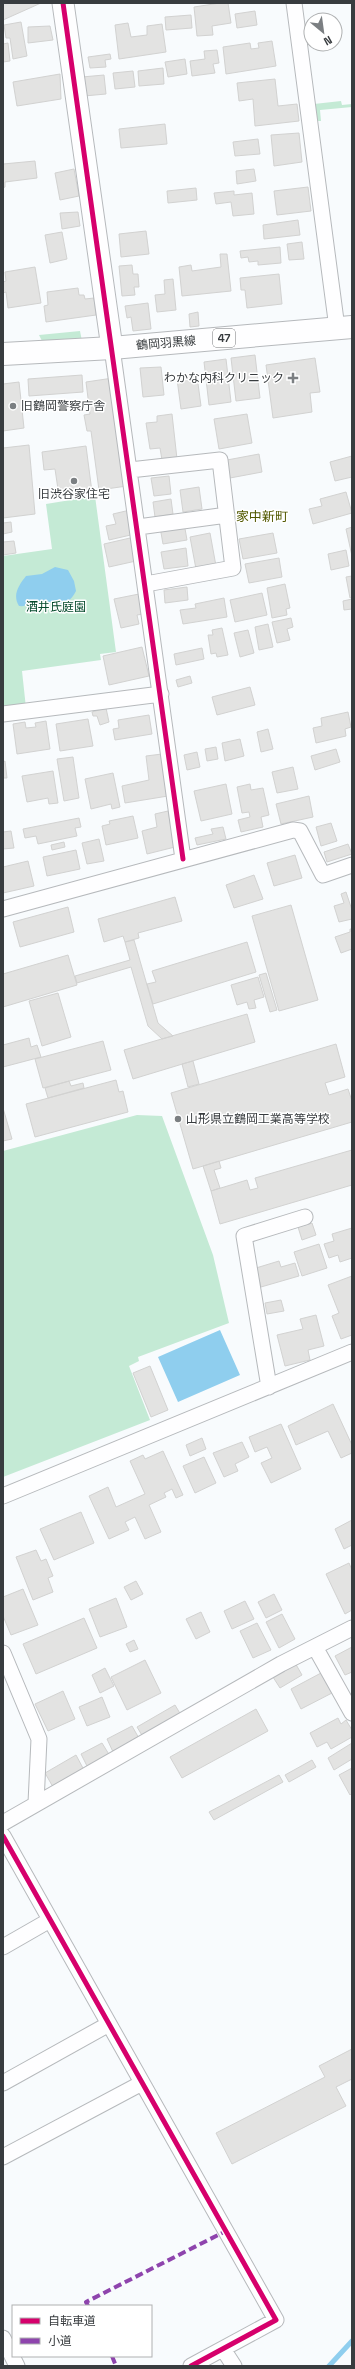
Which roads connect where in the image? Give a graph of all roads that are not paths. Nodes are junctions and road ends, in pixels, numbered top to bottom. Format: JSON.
{"nodes":[{"id":1,"x":63,"y":3,"type":"edge"},
{"id":2,"x":294,"y":3,"type":"edge"},
{"id":3,"x":348,"y":328,"type":"edge"},
{"id":4,"x":112,"y":348,"type":"junction"},
{"id":5,"x":3,"y":354,"type":"edge"},
{"id":6,"x":130,"y":470,"type":"junction"},
{"id":7,"x":227,"y":515,"type":"junction"},
{"id":8,"x":138,"y":527,"type":"junction"},
{"id":9,"x":146,"y":584,"type":"junction"},
{"id":10,"x":161,"y":694,"type":"junction"},
{"id":11,"x":3,"y":714,"type":"edge"},
{"id":12,"x":183,"y":859,"type":"junction"},
{"id":13,"x":352,"y":867,"type":"edge"},
{"id":14,"x":3,"y":909,"type":"edge"},
{"id":15,"x":305,"y":1217,"type":"dead end"},
{"id":16,"x":352,"y":1352,"type":"edge"},
{"id":17,"x":269,"y":1387,"type":"junction"},
{"id":18,"x":3,"y":1496,"type":"edge"},
{"id":19,"x":352,"y":1628,"type":"edge"},
{"id":20,"x":315,"y":1647,"type":"junction"},
{"id":21,"x":3,"y":1653,"type":"edge"},
{"id":22,"x":352,"y":1713,"type":"edge"},
{"id":23,"x":36,"y":1803,"type":"junction"},
{"id":24,"x":3,"y":1823,"type":"edge"},
{"id":25,"x":3,"y":1836,"type":"edge"},
{"id":26,"x":50,"y":1920,"type":"junction"},
{"id":27,"x":3,"y":1947,"type":"edge"},
{"id":28,"x":109,"y":2024,"type":"junction"},
{"id":29,"x":3,"y":2083,"type":"edge"},
{"id":30,"x":142,"y":2083,"type":"junction"},
{"id":31,"x":3,"y":2157,"type":"edge"},
{"id":32,"x":3,"y":2338,"type":"edge"},
{"id":33,"x":223,"y":2349,"type":"junction"},
{"id":34,"x":12,"y":2355,"type":"edge"},
{"id":35,"x":13,"y":2357,"type":"edge"},
{"id":36,"x":18,"y":2366,"type":"edge"},
{"id":37,"x":191,"y":2366,"type":"edge"},
{"id":38,"x":234,"y":2366,"type":"edge"}],
"edges":[{"from":1,"to":4,"type":"street"},
{"from":2,"to":3,"type":"street"},
{"from":3,"to":4,"type":"main road","name":"鶴岡羽黒線","number":"47"},
{"from":4,"to":5,"type":"main road","name":"鶴岡羽黒線","number":"47"},
{"from":4,"to":6,"type":"street"},
{"from":6,"to":7,"type":"street"},
{"from":6,"to":8,"type":"street"},
{"from":7,"to":8,"type":"street"},
{"from":7,"to":9,"type":"street"},
{"from":8,"to":9,"type":"street"},
{"from":9,"to":10,"type":"street"},
{"from":10,"to":11,"type":"street"},
{"from":10,"to":12,"type":"street"},
{"from":12,"to":13,"type":"street"},
{"from":12,"to":14,"type":"street"},
{"from":15,"to":17,"type":"street"},
{"from":16,"to":17,"type":"street"},
{"from":17,"to":18,"type":"street"},
{"from":19,"to":20,"type":"street"},
{"from":20,"to":22,"type":"street"},
{"from":20,"to":23,"type":"street"},
{"from":21,"to":23,"type":"street"},
{"from":23,"to":24,"type":"street"},
{"from":25,"to":26,"type":"street"},
{"from":26,"to":27,"type":"street"},
{"from":26,"to":28,"type":"street"},
{"from":28,"to":29,"type":"street"},
{"from":28,"to":30,"type":"street"},
{"from":30,"to":31,"type":"street"},
{"from":30,"to":33,"type":"street"},
{"from":32,"to":34,"type":"street"},
{"from":33,"to":37,"type":"street"},
{"from":33,"to":38,"type":"street"},
{"from":35,"to":36,"type":"street"}]}
